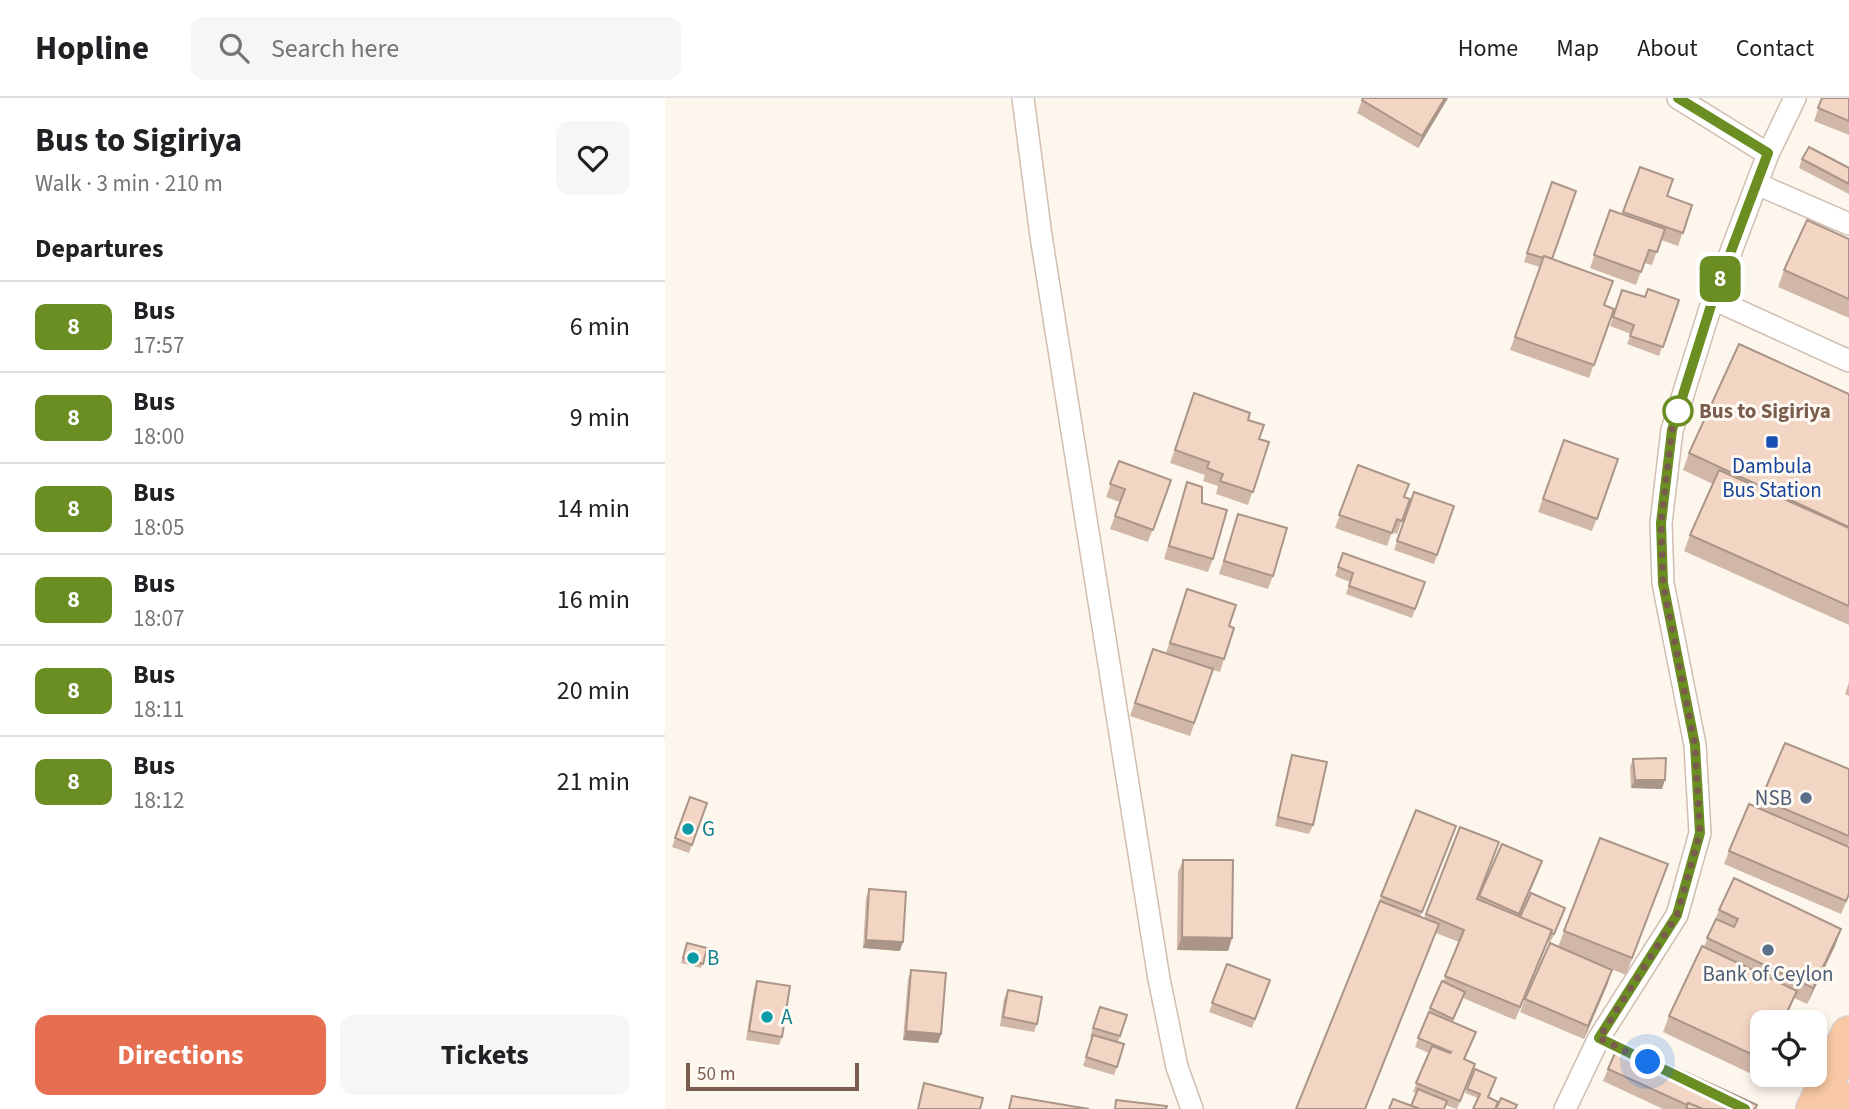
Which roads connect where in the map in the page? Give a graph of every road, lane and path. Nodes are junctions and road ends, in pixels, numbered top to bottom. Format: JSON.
{"nodes":[{"id":1,"x":1023,"y":98,"type":"edge"},
{"id":2,"x":1678,"y":98,"type":"edge"},
{"id":3,"x":1795,"y":98,"type":"edge"},
{"id":4,"x":1768,"y":153,"type":"junction"},
{"id":5,"x":1757,"y":184,"type":"junction"},
{"id":6,"x":1849,"y":223,"type":"edge"},
{"id":7,"x":1713,"y":299,"type":"junction"},
{"id":8,"x":1849,"y":361,"type":"edge"},
{"id":9,"x":1845,"y":1053,"type":"edge"},
{"id":10,"x":1849,"y":1101,"type":"edge"},
{"id":11,"x":1192,"y":1109,"type":"edge"},
{"id":12,"x":1565,"y":1109,"type":"edge"},
{"id":13,"x":1814,"y":1109,"type":"edge"},
{"id":14,"x":1845,"y":1109,"type":"edge"}],
"edges":[{"from":1,"to":11,"type":"street"},
{"from":2,"to":4,"type":"street"},
{"from":3,"to":4,"type":"street"},
{"from":4,"to":5,"type":"street"},
{"from":5,"to":6,"type":"street"},
{"from":5,"to":7,"type":"street"},
{"from":7,"to":8,"type":"street"},
{"from":7,"to":12,"type":"street"},
{"from":9,"to":13,"type":"highway"},
{"from":10,"to":14,"type":"highway"}]}
